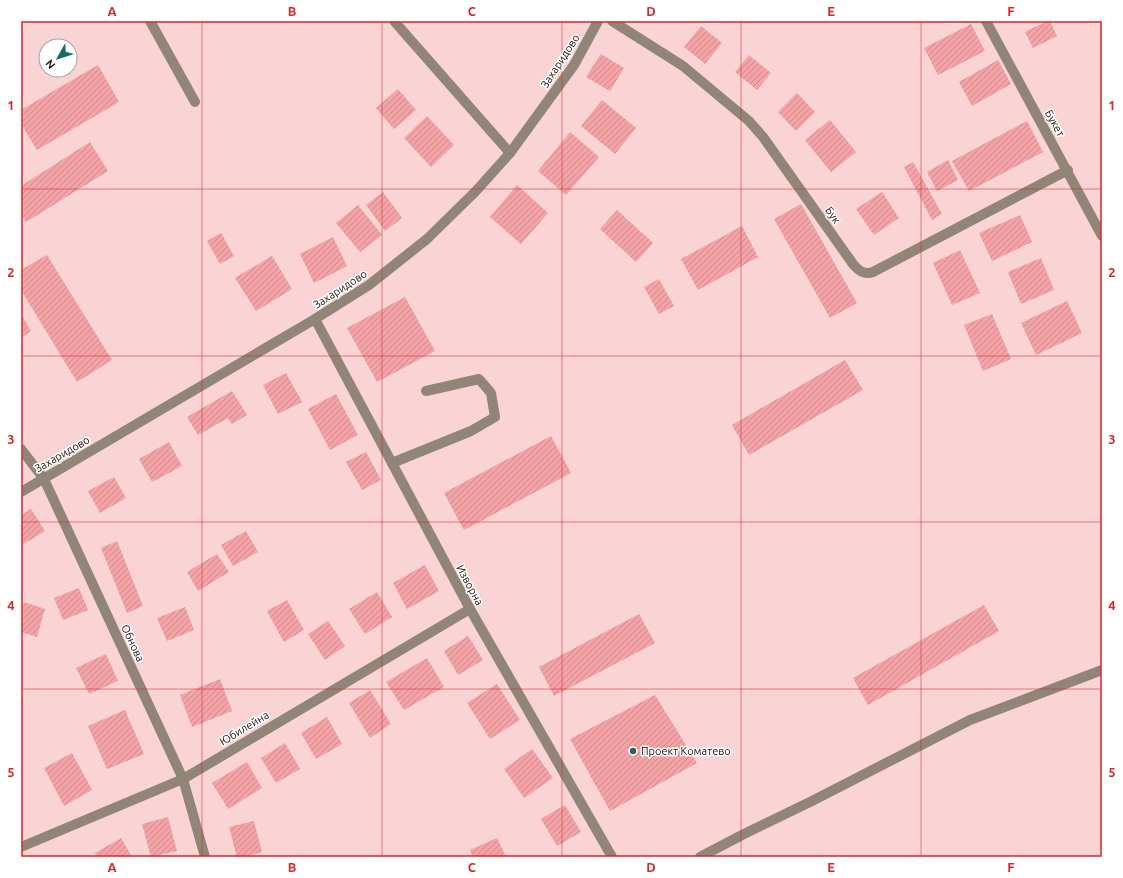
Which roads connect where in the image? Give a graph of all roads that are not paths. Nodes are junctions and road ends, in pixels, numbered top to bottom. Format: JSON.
{"nodes":[{"id":1,"x":150,"y":21,"type":"edge"},
{"id":2,"x":394,"y":21,"type":"edge"},
{"id":3,"x":598,"y":21,"type":"edge"},
{"id":4,"x":612,"y":21,"type":"edge"},
{"id":5,"x":986,"y":21,"type":"edge"},
{"id":6,"x":195,"y":102,"type":"dead end"},
{"id":7,"x":510,"y":153,"type":"junction"},
{"id":8,"x":1068,"y":170,"type":"junction"},
{"id":9,"x":1102,"y":236,"type":"edge"},
{"id":10,"x":315,"y":319,"type":"junction"},
{"id":11,"x":426,"y":391,"type":"dead end"},
{"id":12,"x":21,"y":448,"type":"edge"},
{"id":13,"x":392,"y":463,"type":"junction"},
{"id":14,"x":44,"y":479,"type":"junction"},
{"id":15,"x":21,"y":492,"type":"edge"},
{"id":16,"x":470,"y":609,"type":"junction"},
{"id":17,"x":1102,"y":670,"type":"edge"},
{"id":18,"x":183,"y":779,"type":"junction"},
{"id":19,"x":21,"y":847,"type":"edge"},
{"id":20,"x":205,"y":857,"type":"edge"},
{"id":21,"x":612,"y":857,"type":"edge"},
{"id":22,"x":700,"y":857,"type":"edge"}],
"edges":[{"from":1,"to":6,"type":"street"},
{"from":2,"to":7,"type":"street"},
{"from":3,"to":7,"type":"street","name":"Захаридово"},
{"from":4,"to":8,"type":"street","name":"Бук"},
{"from":5,"to":8,"type":"street","name":"Букет"},
{"from":7,"to":10,"type":"street","name":"Захаридово"},
{"from":8,"to":9,"type":"street","name":"Букет"},
{"from":10,"to":13,"type":"street","name":"Изворна"},
{"from":10,"to":14,"type":"street","name":"Захаридово"},
{"from":11,"to":13,"type":"street"},
{"from":12,"to":14,"type":"street","name":"Обнова"},
{"from":13,"to":16,"type":"street","name":"Изворна"},
{"from":14,"to":15,"type":"street","name":"Захаридово"},
{"from":14,"to":18,"type":"street","name":"Обнова"},
{"from":16,"to":18,"type":"street","name":"Юбилейна"},
{"from":16,"to":21,"type":"street","name":"Изворна"},
{"from":17,"to":22,"type":"street"},
{"from":18,"to":19,"type":"street","name":"Юбилейна"},
{"from":18,"to":20,"type":"street","name":"Обнова"}]}
